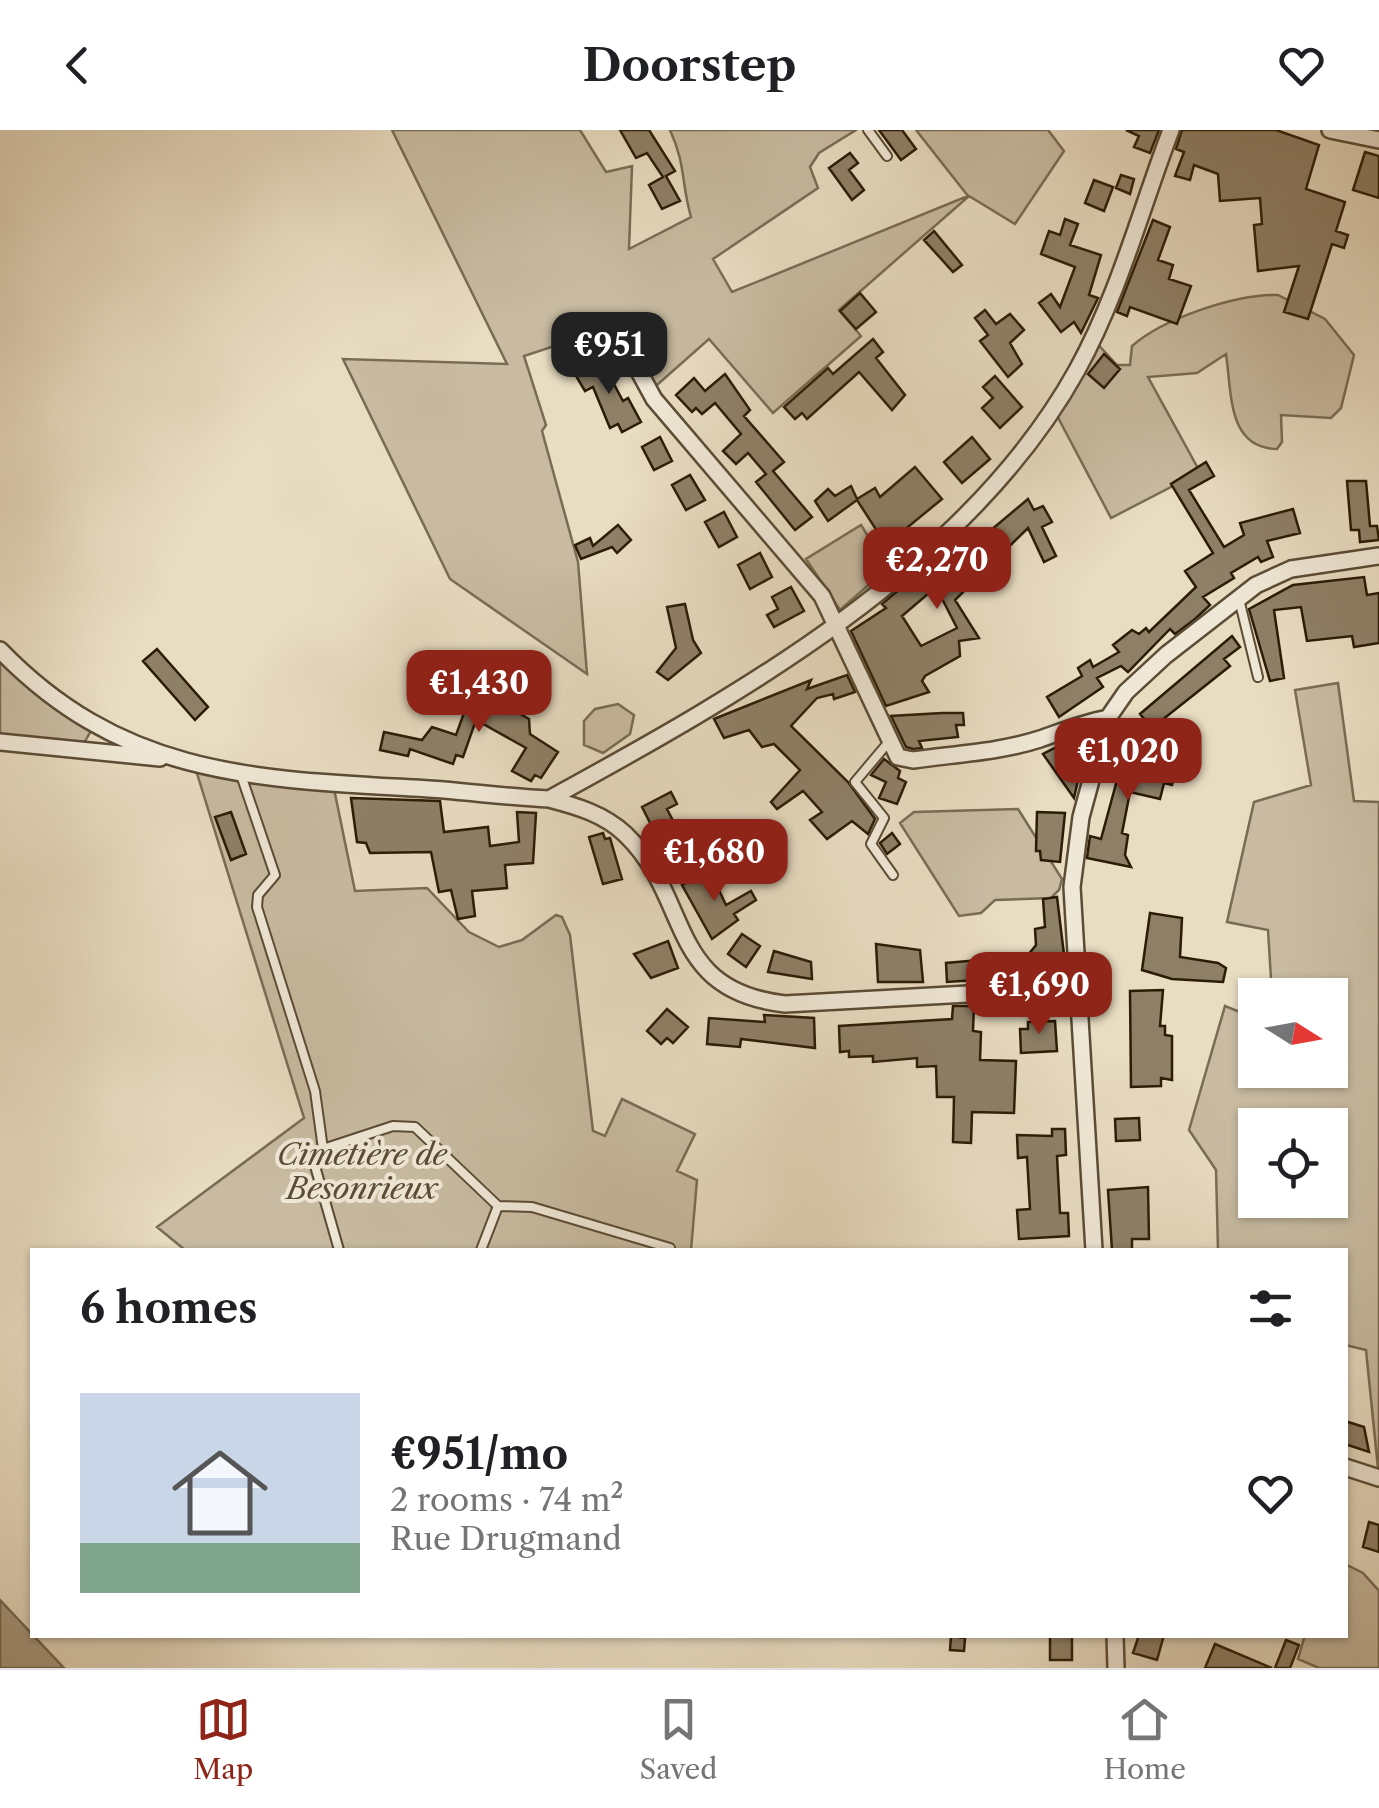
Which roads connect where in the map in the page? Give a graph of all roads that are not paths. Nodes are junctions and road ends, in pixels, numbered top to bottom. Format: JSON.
{"nodes":[{"id":1,"x":868,"y":130,"type":"edge"},
{"id":2,"x":1171,"y":130,"type":"edge"},
{"id":3,"x":1330,"y":130,"type":"edge"},
{"id":4,"x":1379,"y":140,"type":"edge"},
{"id":5,"x":887,"y":156,"type":"dead end"},
{"id":6,"x":636,"y":366,"type":"dead end"},
{"id":7,"x":1379,"y":556,"type":"edge"},
{"id":8,"x":1238,"y":596,"type":"junction"},
{"id":9,"x":838,"y":624,"type":"junction"},
{"id":10,"x":0,"y":650,"type":"edge"},
{"id":11,"x":1258,"y":677,"type":"dead end"},
{"id":12,"x":1108,"y":718,"type":"junction"},
{"id":13,"x":0,"y":742,"type":"edge"},
{"id":14,"x":888,"y":744,"type":"junction"},
{"id":15,"x":169,"y":759,"type":"junction"},
{"id":16,"x":241,"y":775,"type":"junction"},
{"id":17,"x":549,"y":799,"type":"junction"},
{"id":18,"x":893,"y":875,"type":"dead end"},
{"id":19,"x":1078,"y":988,"type":"junction"},
{"id":20,"x":322,"y":1149,"type":"junction"},
{"id":21,"x":498,"y":1206,"type":"junction"},
{"id":22,"x":338,"y":1248,"type":"edge"},
{"id":23,"x":482,"y":1248,"type":"edge"},
{"id":24,"x":670,"y":1248,"type":"edge"},
{"id":25,"x":1094,"y":1248,"type":"edge"},
{"id":26,"x":1348,"y":1468,"type":"edge"},
{"id":27,"x":1379,"y":1478,"type":"edge"},
{"id":28,"x":1114,"y":1638,"type":"edge"},
{"id":29,"x":1116,"y":1668,"type":"edge"}],
"edges":[{"from":1,"to":5,"type":"lane"},
{"from":2,"to":9,"type":"street"},
{"from":3,"to":4,"type":"street"},
{"from":6,"to":9,"type":"street"},
{"from":7,"to":8,"type":"street"},
{"from":8,"to":11,"type":"lane"},
{"from":8,"to":12,"type":"street"},
{"from":9,"to":14,"type":"street"},
{"from":9,"to":17,"type":"street"},
{"from":10,"to":15,"type":"street"},
{"from":12,"to":14,"type":"street"},
{"from":12,"to":19,"type":"street"},
{"from":13,"to":15,"type":"street"},
{"from":14,"to":18,"type":"lane"},
{"from":15,"to":16,"type":"street"},
{"from":16,"to":17,"type":"street"},
{"from":16,"to":20,"type":"lane"},
{"from":17,"to":19,"type":"street"},
{"from":19,"to":25,"type":"street"},
{"from":20,"to":21,"type":"lane"},
{"from":20,"to":22,"type":"lane"},
{"from":21,"to":23,"type":"lane"},
{"from":21,"to":24,"type":"lane"},
{"from":26,"to":27,"type":"street"},
{"from":28,"to":29,"type":"street"}]}
